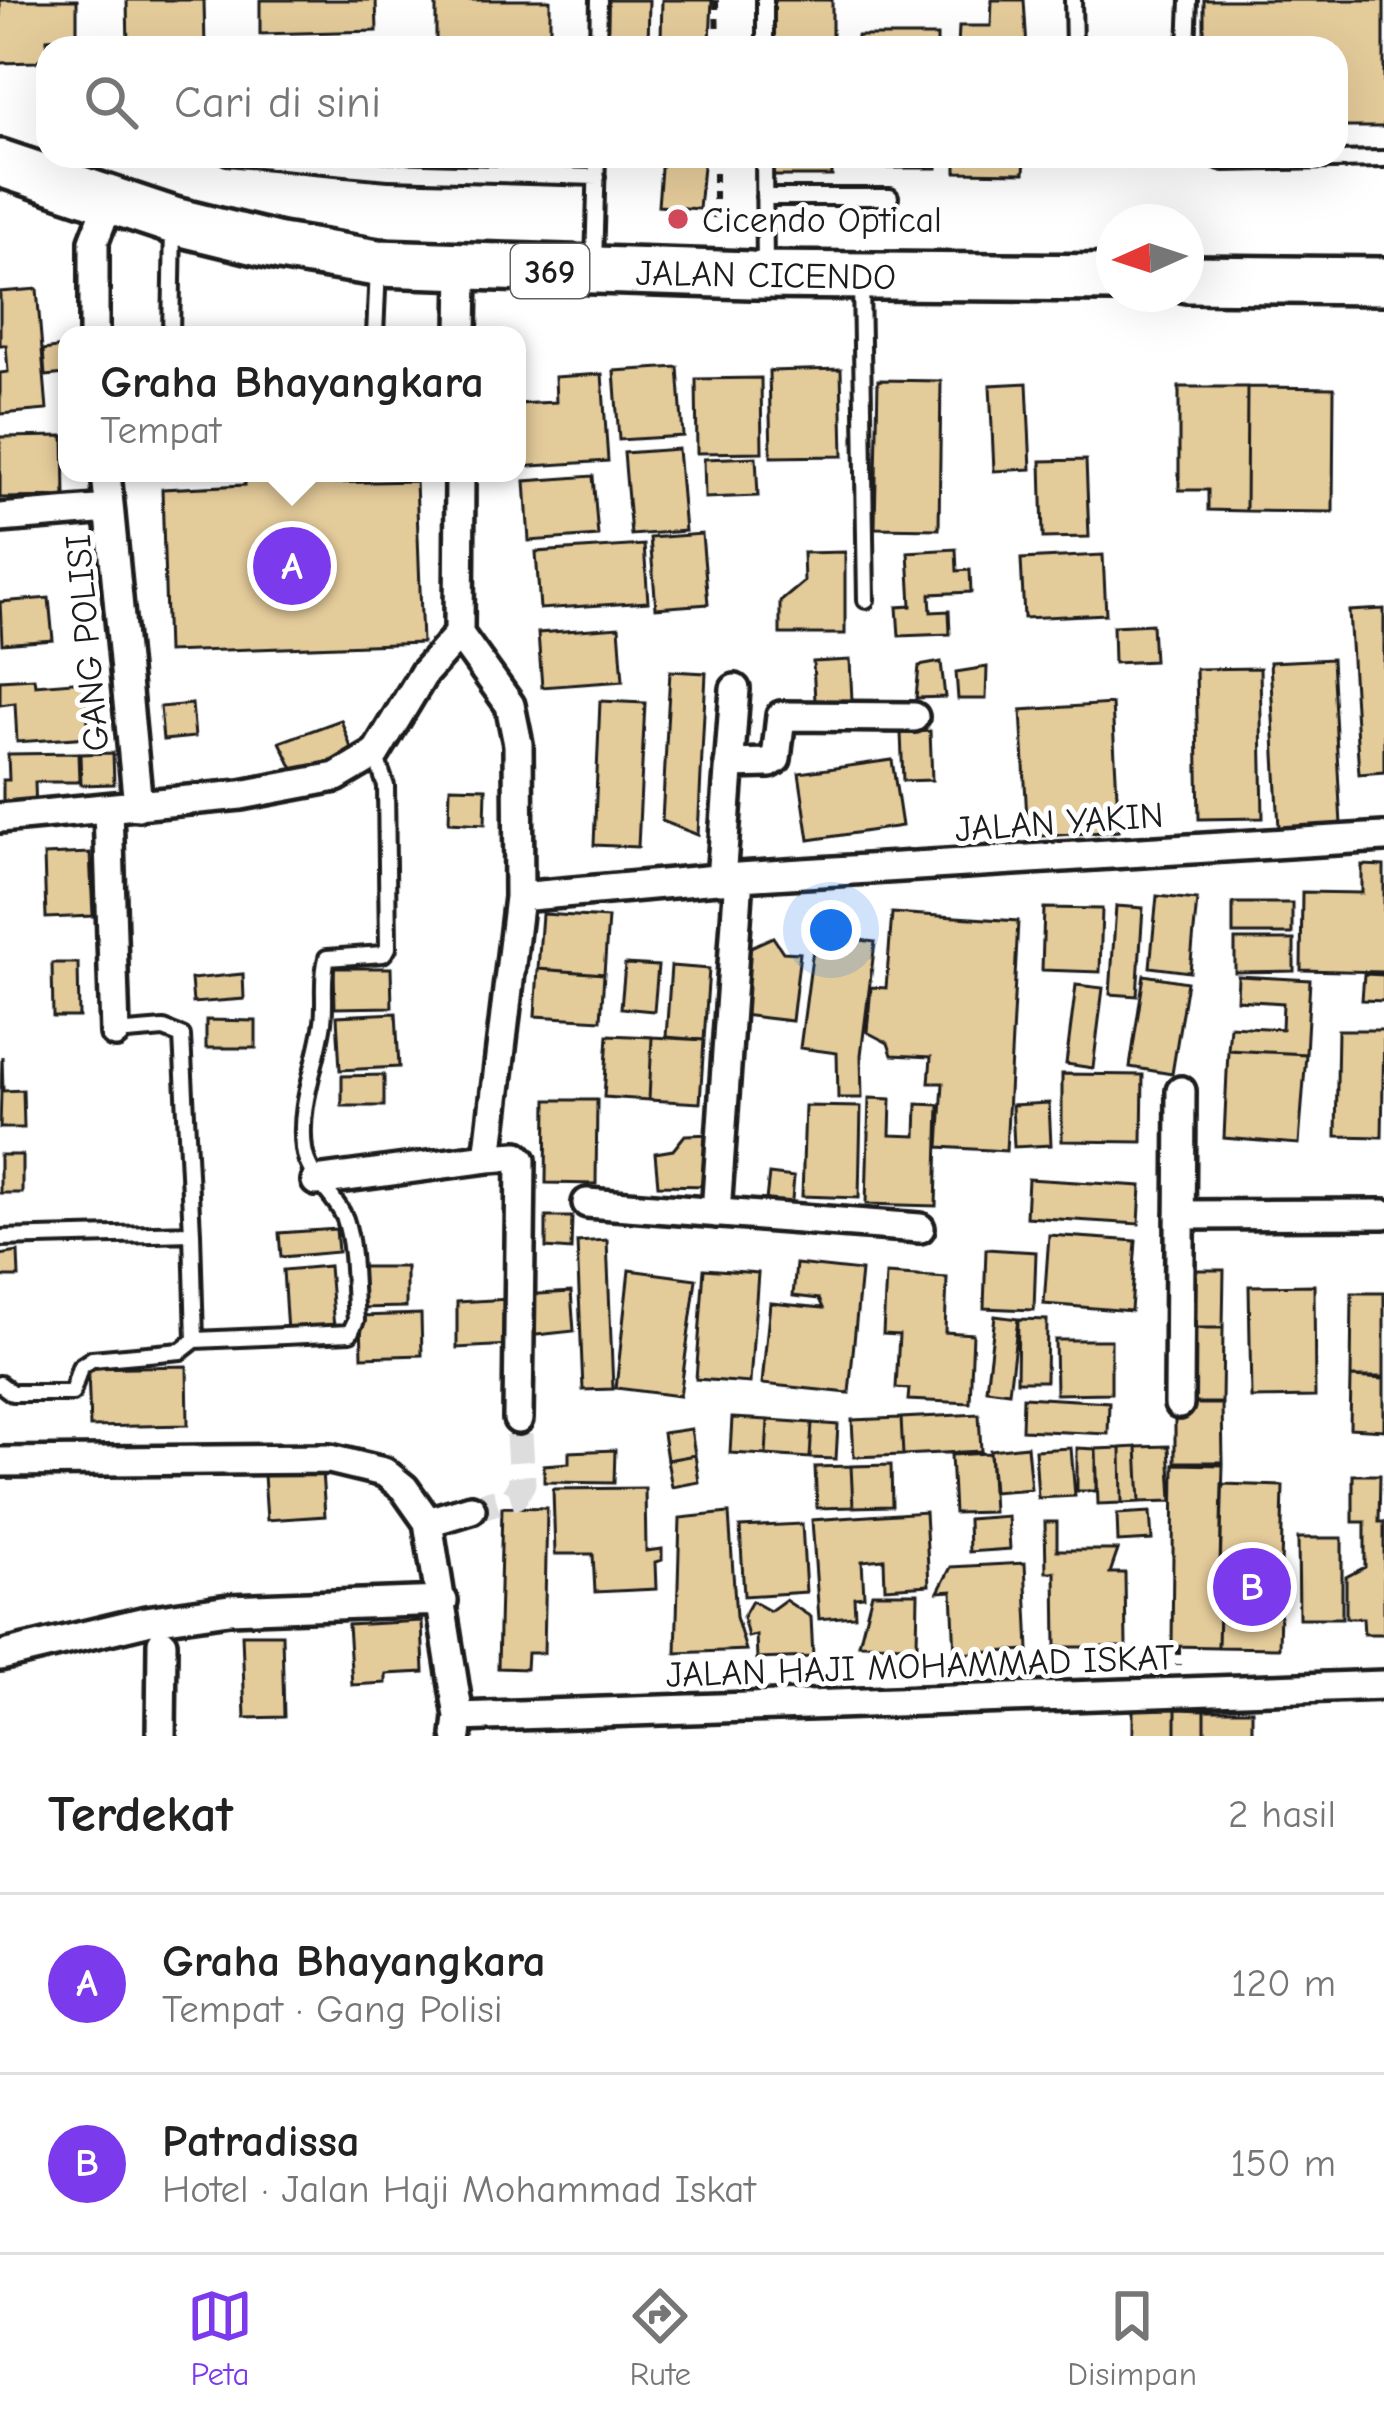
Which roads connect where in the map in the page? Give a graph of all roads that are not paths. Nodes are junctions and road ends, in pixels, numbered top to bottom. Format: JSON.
{"nodes":[{"id":1,"x":599,"y":0,"type":"edge"},
{"id":2,"x":765,"y":0,"type":"edge"},
{"id":3,"x":1073,"y":0,"type":"edge"},
{"id":4,"x":1189,"y":0,"type":"edge"},
{"id":5,"x":598,"y":36,"type":"edge"},
{"id":6,"x":764,"y":36,"type":"edge"},
{"id":7,"x":1074,"y":36,"type":"edge"},
{"id":8,"x":1188,"y":36,"type":"edge"},
{"id":9,"x":1348,"y":160,"type":"edge"},
{"id":10,"x":1384,"y":160,"type":"edge"},
{"id":11,"x":0,"y":163,"type":"edge"},
{"id":12,"x":357,"y":168,"type":"edge"},
{"id":13,"x":597,"y":168,"type":"edge"},
{"id":14,"x":764,"y":168,"type":"edge"},
{"id":15,"x":597,"y":177,"type":"junction"},
{"id":16,"x":86,"y":188,"type":"junction"},
{"id":17,"x":764,"y":197,"type":"junction"},
{"id":18,"x":890,"y":197,"type":"dead end"},
{"id":19,"x":174,"y":221,"type":"junction"},
{"id":20,"x":377,"y":263,"type":"junction"},
{"id":21,"x":463,"y":268,"type":"junction"},
{"id":22,"x":594,"y":272,"type":"junction"},
{"id":23,"x":764,"y":275,"type":"junction"},
{"id":24,"x":861,"y":276,"type":"junction"},
{"id":25,"x":1096,"y":278,"type":"edge"},
{"id":26,"x":1204,"y":279,"type":"edge"},
{"id":27,"x":1384,"y":281,"type":"edge"},
{"id":28,"x":94,"y":326,"type":"edge"},
{"id":29,"x":171,"y":326,"type":"edge"},
{"id":30,"x":376,"y":326,"type":"edge"},
{"id":31,"x":462,"y":326,"type":"edge"},
{"id":32,"x":107,"y":482,"type":"edge"},
{"id":33,"x":460,"y":482,"type":"edge"},
{"id":34,"x":110,"y":509,"type":"junction"},
{"id":35,"x":0,"y":518,"type":"edge"},
{"id":36,"x":866,"y":600,"type":"dead end"},
{"id":37,"x":459,"y":634,"type":"junction"},
{"id":38,"x":735,"y":689,"type":"dead end"},
{"id":39,"x":914,"y":717,"type":"dead end"},
{"id":40,"x":375,"y":754,"type":"junction"},
{"id":41,"x":729,"y":764,"type":"junction"},
{"id":42,"x":138,"y":806,"type":"junction"},
{"id":43,"x":108,"y":809,"type":"junction"},
{"id":44,"x":0,"y":818,"type":"edge"},
{"id":45,"x":1384,"y":837,"type":"edge"},
{"id":46,"x":730,"y":879,"type":"junction"},
{"id":47,"x":519,"y":897,"type":"junction"},
{"id":48,"x":116,"y":1033,"type":"joint"},
{"id":49,"x":1181,"y":1091,"type":"dead end"},
{"id":50,"x":488,"y":1158,"type":"junction"},
{"id":51,"x":316,"y":1181,"type":"junction"},
{"id":52,"x":587,"y":1203,"type":"dead end"},
{"id":53,"x":716,"y":1214,"type":"junction"},
{"id":54,"x":1384,"y":1214,"type":"edge"},
{"id":55,"x":1180,"y":1215,"type":"junction"},
{"id":56,"x":920,"y":1228,"type":"dead end"},
{"id":57,"x":193,"y":1233,"type":"junction"},
{"id":58,"x":0,"y":1238,"type":"edge"},
{"id":59,"x":195,"y":1340,"type":"junction"},
{"id":60,"x":0,"y":1384,"type":"edge"},
{"id":61,"x":1179,"y":1404,"type":"dead end"},
{"id":62,"x":518,"y":1419,"type":"tunnel mouth"},
{"id":63,"x":0,"y":1462,"type":"edge"},
{"id":64,"x":471,"y":1508,"type":"tunnel mouth"},
{"id":65,"x":428,"y":1522,"type":"junction"},
{"id":66,"x":443,"y":1601,"type":"junction"},
{"id":67,"x":163,"y":1643,"type":"dead end"},
{"id":68,"x":0,"y":1656,"type":"edge"},
{"id":69,"x":1384,"y":1685,"type":"edge"},
{"id":70,"x":458,"y":1726,"type":"edge"},
{"id":71,"x":160,"y":1736,"type":"edge"}],
"edges":[{"from":1,"to":5,"type":"lane"},
{"from":2,"to":6,"type":"lane"},
{"from":3,"to":7,"type":"lane"},
{"from":4,"to":8,"type":"lane"},
{"from":9,"to":10,"type":"lane"},
{"from":11,"to":16,"type":"main road","name":"JALAN CICENDO","number":"369"},
{"from":12,"to":15,"type":"lane"},
{"from":13,"to":15,"type":"lane"},
{"from":14,"to":17,"type":"lane"},
{"from":15,"to":22,"type":"lane"},
{"from":16,"to":19,"type":"main road","name":"JALAN CICENDO","number":"369"},
{"from":16,"to":28,"type":"street"},
{"from":17,"to":18,"type":"lane"},
{"from":17,"to":23,"type":"lane"},
{"from":19,"to":20,"type":"main road","name":"JALAN CICENDO","number":"369"},
{"from":19,"to":29,"type":"lane"},
{"from":20,"to":21,"type":"main road","name":"JALAN CICENDO","number":"369"},
{"from":20,"to":30,"type":"lane"},
{"from":21,"to":22,"type":"main road","name":"JALAN CICENDO","number":"369"},
{"from":21,"to":31,"type":"street"},
{"from":22,"to":23,"type":"main road","name":"JALAN CICENDO","number":"369"},
{"from":23,"to":24,"type":"main road","name":"JALAN CICENDO","number":"369"},
{"from":24,"to":25,"type":"main road","name":"JALAN CICENDO","number":"369"},
{"from":24,"to":36,"type":"lane"},
{"from":26,"to":27,"type":"main road"},
{"from":32,"to":34,"type":"street","name":"GANG POLISI"},
{"from":33,"to":37,"type":"street"},
{"from":34,"to":35,"type":"street"},
{"from":34,"to":42,"type":"street","name":"GANG POLISI"},
{"from":37,"to":40,"type":"street"},
{"from":37,"to":47,"type":"street"},
{"from":38,"to":41,"type":"street"},
{"from":39,"to":41,"type":"street"},
{"from":40,"to":42,"type":"street"},
{"from":40,"to":51,"type":"lane"},
{"from":41,"to":46,"type":"street"},
{"from":42,"to":43,"type":"street"},
{"from":43,"to":44,"type":"street"},
{"from":43,"to":48,"type":"street"},
{"from":45,"to":46,"type":"street","name":"JALAN YAKIN"},
{"from":46,"to":47,"type":"street","name":"JALAN YAKIN"},
{"from":46,"to":53,"type":"street"},
{"from":47,"to":50,"type":"street"},
{"from":48,"to":57,"type":"lane"},
{"from":49,"to":55,"type":"street"},
{"from":50,"to":51,"type":"street"},
{"from":50,"to":62,"type":"street"},
{"from":51,"to":59,"type":"lane"},
{"from":52,"to":53,"type":"street"},
{"from":53,"to":56,"type":"street"},
{"from":54,"to":55,"type":"street"},
{"from":55,"to":61,"type":"street"},
{"from":57,"to":58,"type":"lane"},
{"from":57,"to":59,"type":"lane"},
{"from":59,"to":60,"type":"lane"},
{"from":63,"to":65,"type":"street"},
{"from":64,"to":65,"type":"street"},
{"from":65,"to":66,"type":"street"},
{"from":66,"to":68,"type":"street"},
{"from":66,"to":70,"type":"street"},
{"from":67,"to":71,"type":"street"},
{"from":69,"to":70,"type":"street","name":"JALAN HAJI MOHAMMAD ISKAT"}]}
